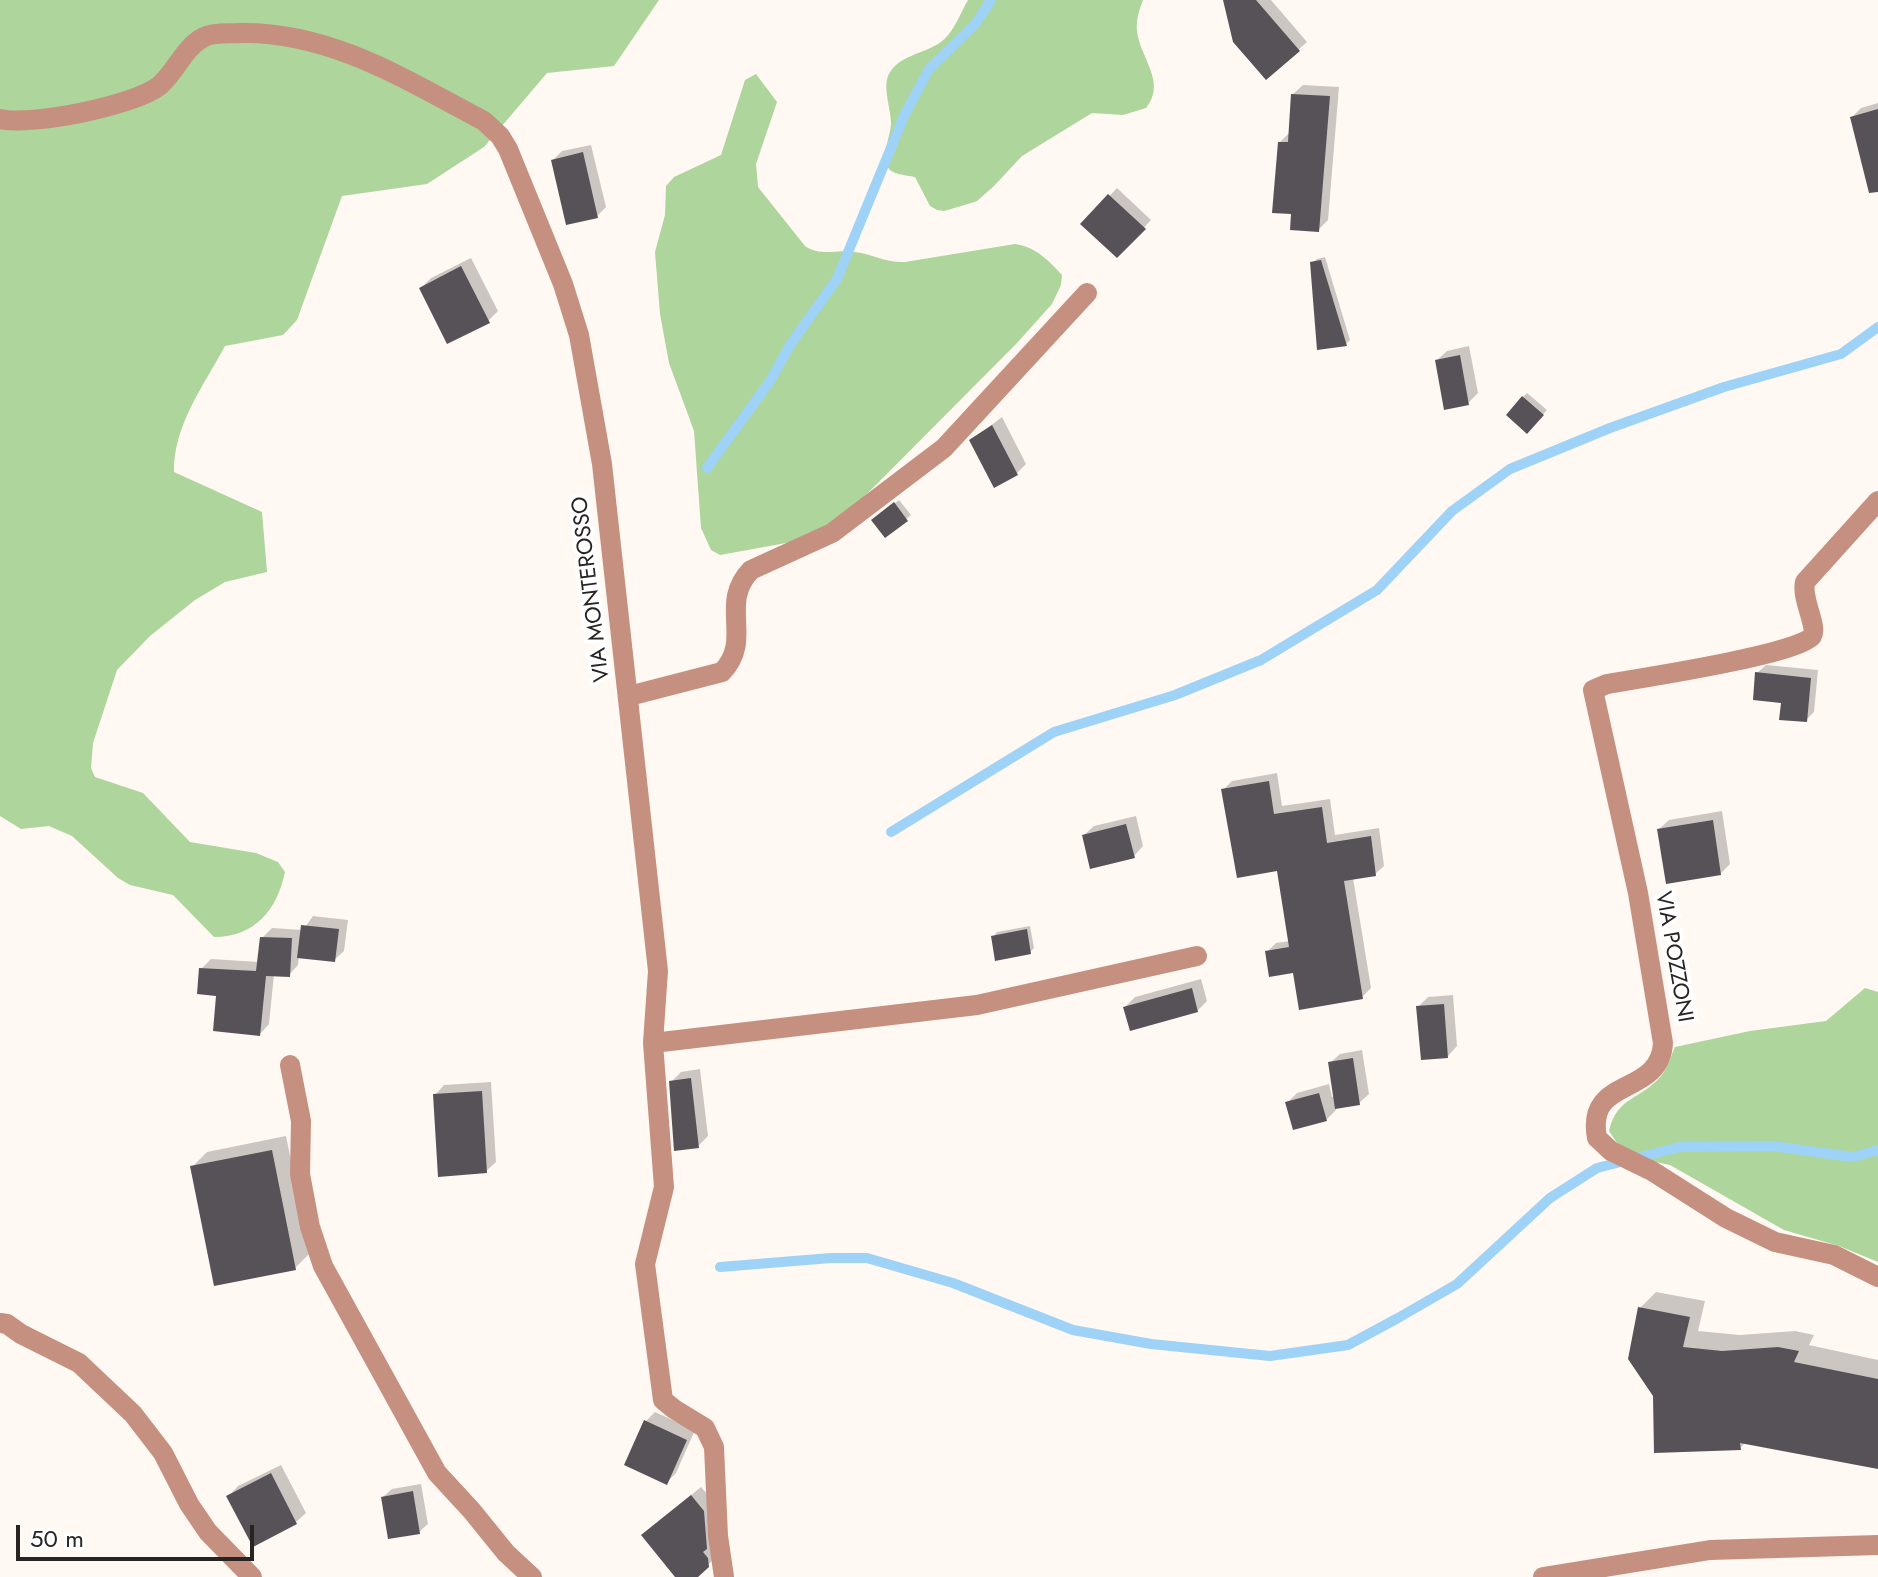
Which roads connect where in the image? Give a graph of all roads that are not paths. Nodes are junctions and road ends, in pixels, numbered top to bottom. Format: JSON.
{"nodes":[{"id":1,"x":0,"y":119,"type":"edge"},
{"id":2,"x":1087,"y":293,"type":"dead end"},
{"id":3,"x":1878,"y":501,"type":"edge"},
{"id":4,"x":629,"y":696,"type":"junction"},
{"id":5,"x":1197,"y":956,"type":"dead end"},
{"id":6,"x":653,"y":1043,"type":"junction"},
{"id":7,"x":290,"y":1065,"type":"dead end"},
{"id":8,"x":1878,"y":1277,"type":"edge"},
{"id":9,"x":0,"y":1323,"type":"edge"},
{"id":10,"x":1878,"y":1545,"type":"edge"},
{"id":11,"x":252,"y":1577,"type":"edge"},
{"id":12,"x":532,"y":1577,"type":"edge"},
{"id":13,"x":724,"y":1577,"type":"edge"},
{"id":14,"x":1543,"y":1577,"type":"edge"}],
"edges":[{"from":1,"to":4,"type":"street","name":"VIA MONTEROSSO"},
{"from":2,"to":4,"type":"street"},
{"from":3,"to":8,"type":"street","name":"VIA POZZONI"},
{"from":4,"to":6,"type":"street","name":"VIA MONTEROSSO"},
{"from":5,"to":6,"type":"street"},
{"from":6,"to":13,"type":"street","name":"VIA MONTEROSSO"},
{"from":7,"to":12,"type":"street"},
{"from":9,"to":11,"type":"street"},
{"from":10,"to":14,"type":"street"}]}
